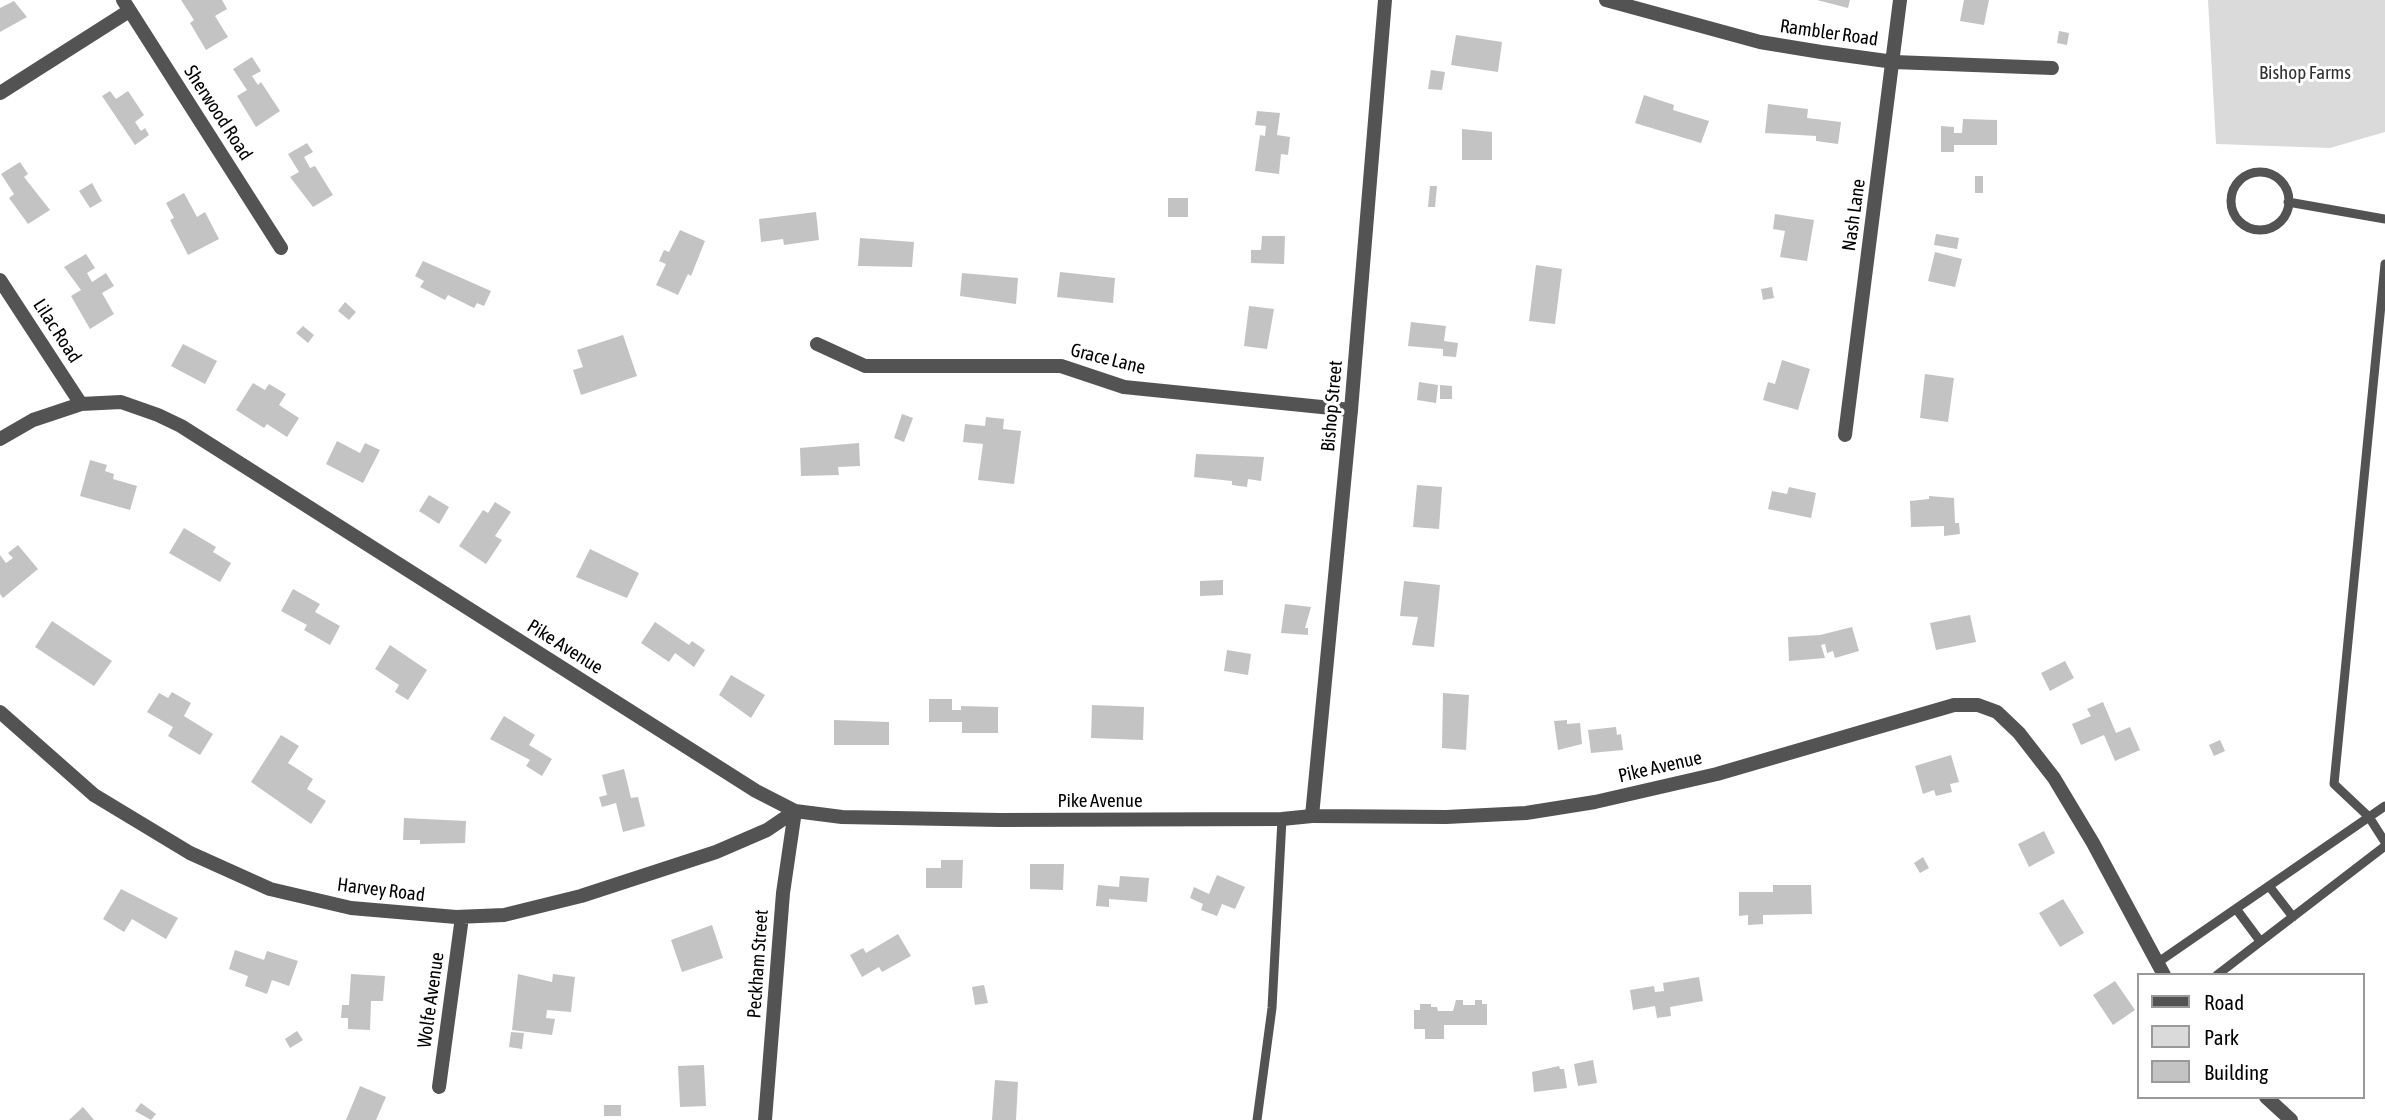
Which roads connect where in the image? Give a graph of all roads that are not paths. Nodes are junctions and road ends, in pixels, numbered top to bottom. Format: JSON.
{"nodes":[{"id":1,"x":1385,"y":0,"type":"edge"},
{"id":2,"x":1606,"y":0,"type":"edge"},
{"id":3,"x":1899,"y":0,"type":"edge"},
{"id":4,"x":126,"y":5,"type":"edge"},
{"id":5,"x":1894,"y":62,"type":"junction"},
{"id":6,"x":2052,"y":68,"type":"dead end"},
{"id":7,"x":0,"y":93,"type":"edge"},
{"id":8,"x":2288,"y":202,"type":"junction"},
{"id":9,"x":2385,"y":219,"type":"edge"},
{"id":10,"x":281,"y":248,"type":"dead end"},
{"id":11,"x":2385,"y":264,"type":"edge"},
{"id":12,"x":0,"y":280,"type":"edge"},
{"id":13,"x":817,"y":344,"type":"dead end"},
{"id":14,"x":81,"y":404,"type":"junction"},
{"id":15,"x":1351,"y":410,"type":"junction"},
{"id":16,"x":1845,"y":435,"type":"dead end"},
{"id":17,"x":0,"y":439,"type":"edge"},
{"id":18,"x":0,"y":712,"type":"edge"},
{"id":19,"x":2385,"y":806,"type":"edge"},
{"id":20,"x":794,"y":811,"type":"junction"},
{"id":21,"x":1312,"y":816,"type":"junction"},
{"id":22,"x":2369,"y":817,"type":"junction"},
{"id":23,"x":1282,"y":819,"type":"junction"},
{"id":24,"x":2385,"y":844,"type":"edge"},
{"id":25,"x":2269,"y":886,"type":"junction"},
{"id":26,"x":2237,"y":910,"type":"junction"},
{"id":27,"x":462,"y":917,"type":"junction"},
{"id":28,"x":2292,"y":917,"type":"junction"},
{"id":29,"x":2260,"y":941,"type":"junction"},
{"id":30,"x":2161,"y":969,"type":"edge"},
{"id":31,"x":2220,"y":973,"type":"edge"},
{"id":32,"x":439,"y":1087,"type":"dead end"},
{"id":33,"x":2268,"y":1099,"type":"edge"},
{"id":34,"x":765,"y":1120,"type":"edge"},
{"id":35,"x":1257,"y":1120,"type":"edge"},
{"id":36,"x":2291,"y":1120,"type":"edge"}],
"edges":[{"from":1,"to":15,"type":"street","name":"Bishop Street"},
{"from":2,"to":5,"type":"street","name":"Rambler Road"},
{"from":3,"to":5,"type":"street","name":"Nash Lane"},
{"from":4,"to":7,"type":"street"},
{"from":4,"to":10,"type":"street","name":"Sherwood Road"},
{"from":5,"to":6,"type":"street","name":"Rambler Road"},
{"from":5,"to":16,"type":"street","name":"Nash Lane"},
{"from":8,"to":8,"type":"lane"},
{"from":8,"to":9,"type":"lane"},
{"from":11,"to":22,"type":"lane"},
{"from":12,"to":14,"type":"street","name":"Lilac Road"},
{"from":13,"to":15,"type":"street","name":"Grace Lane"},
{"from":14,"to":17,"type":"street","name":"Pike Avenue"},
{"from":14,"to":20,"type":"street","name":"Pike Avenue"},
{"from":15,"to":21,"type":"street","name":"Bishop Street"},
{"from":18,"to":27,"type":"street","name":"Harvey Road"},
{"from":19,"to":22,"type":"lane"},
{"from":20,"to":23,"type":"street","name":"Pike Avenue"},
{"from":20,"to":27,"type":"street","name":"Harvey Road"},
{"from":20,"to":34,"type":"street","name":"Peckham Street"},
{"from":21,"to":23,"type":"street","name":"Pike Avenue"},
{"from":21,"to":30,"type":"street","name":"Pike Avenue"},
{"from":22,"to":24,"type":"lane"},
{"from":22,"to":25,"type":"lane"},
{"from":23,"to":35,"type":"lane"},
{"from":24,"to":28,"type":"lane"},
{"from":25,"to":26,"type":"lane"},
{"from":25,"to":28,"type":"lane"},
{"from":26,"to":29,"type":"lane"},
{"from":26,"to":30,"type":"lane"},
{"from":27,"to":32,"type":"street","name":"Wolfe Avenue"},
{"from":28,"to":29,"type":"lane"},
{"from":29,"to":31,"type":"lane"},
{"from":33,"to":36,"type":"street"}]}
